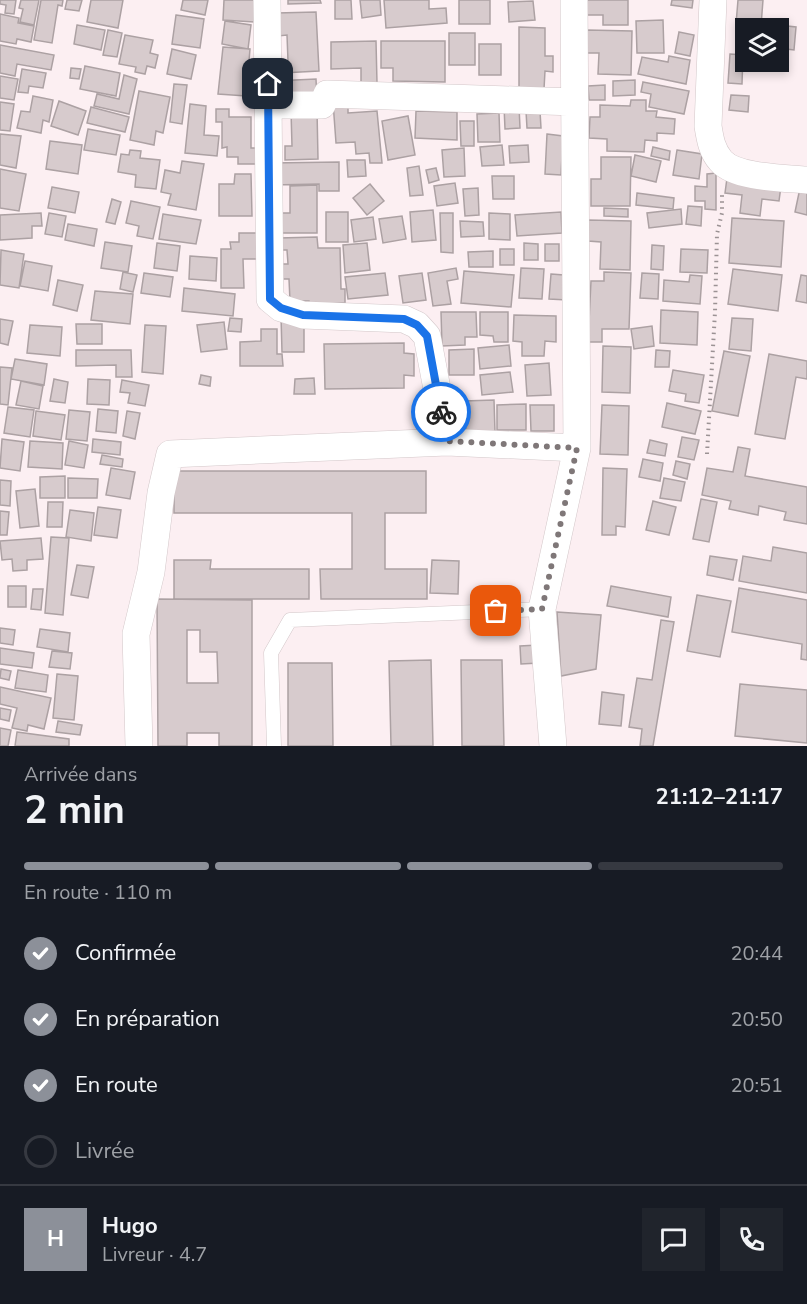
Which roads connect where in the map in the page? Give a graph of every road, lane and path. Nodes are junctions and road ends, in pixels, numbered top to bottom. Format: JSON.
{"nodes":[{"id":1,"x":267,"y":0,"type":"edge"},
{"id":2,"x":574,"y":0,"type":"edge"},
{"id":3,"x":713,"y":0,"type":"edge"},
{"id":4,"x":575,"y":102,"type":"junction"},
{"id":5,"x":268,"y":105,"type":"junction"},
{"id":6,"x":722,"y":163,"type":"junction"},
{"id":7,"x":807,"y":180,"type":"edge"},
{"id":8,"x":447,"y":441,"type":"junction"},
{"id":9,"x":577,"y":448,"type":"junction"},
{"id":10,"x":707,"y":454,"type":"dead end"},
{"id":11,"x":542,"y":609,"type":"junction"},
{"id":12,"x":139,"y":746,"type":"edge"},
{"id":13,"x":274,"y":746,"type":"edge"},
{"id":14,"x":553,"y":746,"type":"edge"}],
"edges":[{"from":1,"to":5,"type":"street"},
{"from":2,"to":4,"type":"street"},
{"from":3,"to":6,"type":"street"},
{"from":4,"to":5,"type":"street"},
{"from":4,"to":9,"type":"street"},
{"from":5,"to":8,"type":"street"},
{"from":6,"to":7,"type":"street"},
{"from":6,"to":10,"type":"path"},
{"from":8,"to":9,"type":"street"},
{"from":8,"to":12,"type":"street"},
{"from":9,"to":11,"type":"street"},
{"from":11,"to":13,"type":"lane"},
{"from":11,"to":14,"type":"street"}]}
